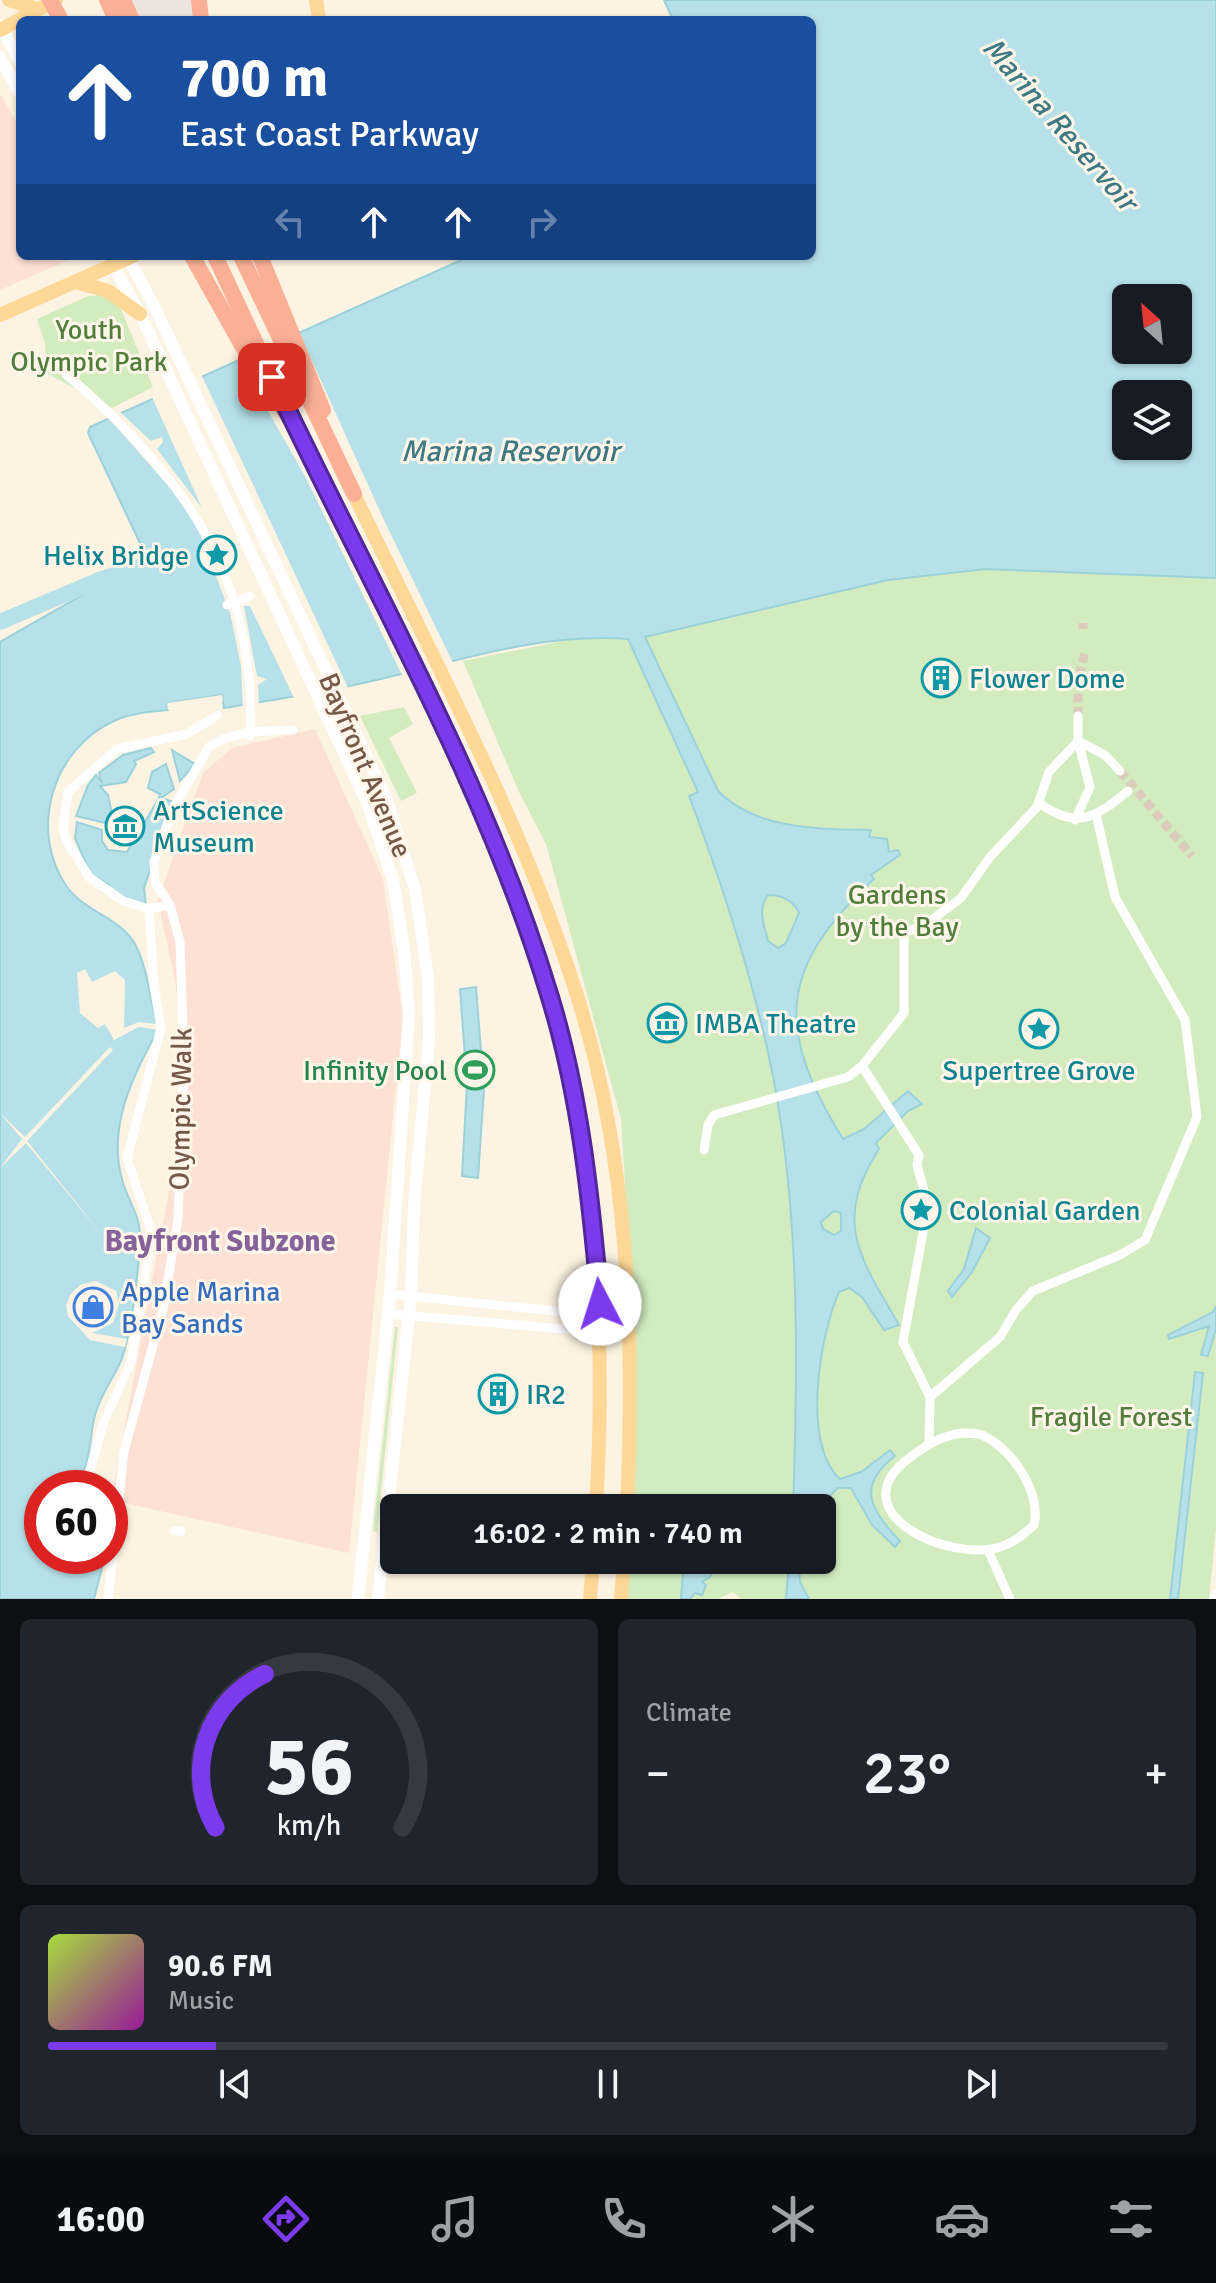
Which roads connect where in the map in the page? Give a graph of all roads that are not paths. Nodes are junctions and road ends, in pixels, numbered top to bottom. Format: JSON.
{"nodes":[{"id":1,"x":9,"y":0,"type":"edge"},
{"id":2,"x":48,"y":3,"type":"edge"},
{"id":3,"x":24,"y":16,"type":"edge"},
{"id":4,"x":1,"y":28,"type":"edge"},
{"id":5,"x":16,"y":55,"type":"edge"},
{"id":6,"x":0,"y":57,"type":"edge"},
{"id":7,"x":16,"y":87,"type":"edge"},
{"id":8,"x":131,"y":260,"type":"edge"},
{"id":9,"x":194,"y":260,"type":"edge"},
{"id":10,"x":217,"y":260,"type":"edge"},
{"id":11,"x":243,"y":260,"type":"edge"},
{"id":12,"x":262,"y":260,"type":"edge"},
{"id":13,"x":110,"y":261,"type":"edge"},
{"id":14,"x":74,"y":282,"type":"junction"},
{"id":15,"x":140,"y":314,"type":"junction"},
{"id":16,"x":0,"y":315,"type":"edge"},
{"id":17,"x":66,"y":374,"type":"dead end"},
{"id":18,"x":297,"y":430,"type":"junction"},
{"id":19,"x":354,"y":494,"type":"junction"},
{"id":20,"x":250,"y":596,"type":"dead end"},
{"id":21,"x":231,"y":604,"type":"junction"},
{"id":22,"x":218,"y":715,"type":"dead end"},
{"id":23,"x":1078,"y":716,"type":"tunnel mouth"},
{"id":24,"x":293,"y":730,"type":"dead end"},
{"id":25,"x":250,"y":738,"type":"dead end"},
{"id":26,"x":1078,"y":741,"type":"junction"},
{"id":27,"x":199,"y":766,"type":"joint"},
{"id":28,"x":1120,"y":771,"type":"tunnel mouth"},
{"id":29,"x":1128,"y":791,"type":"dead end"},
{"id":30,"x":1039,"y":803,"type":"junction"},
{"id":31,"x":1096,"y":814,"type":"junction"},
{"id":32,"x":1075,"y":820,"type":"junction"},
{"id":33,"x":170,"y":905,"type":"junction"},
{"id":34,"x":149,"y":909,"type":"junction"},
{"id":35,"x":862,"y":1066,"type":"junction"},
{"id":36,"x":704,"y":1150,"type":"dead end"},
{"id":37,"x":390,"y":1294,"type":"junction"},
{"id":38,"x":411,"y":1296,"type":"junction"},
{"id":39,"x":629,"y":1300,"type":"junction"},
{"id":40,"x":600,"y":1304,"type":"junction"},
{"id":41,"x":388,"y":1314,"type":"junction"},
{"id":42,"x":409,"y":1316,"type":"junction"},
{"id":43,"x":600,"y":1332,"type":"junction"},
{"id":44,"x":930,"y":1397,"type":"junction"},
{"id":45,"x":929,"y":1444,"type":"junction"},
{"id":46,"x":90,"y":1470,"type":"edge"},
{"id":47,"x":120,"y":1470,"type":"edge"},
{"id":48,"x":596,"y":1494,"type":"edge"},
{"id":49,"x":627,"y":1494,"type":"edge"},
{"id":50,"x":988,"y":1550,"type":"junction"},
{"id":51,"x":109,"y":1574,"type":"edge"},
{"id":52,"x":592,"y":1574,"type":"edge"},
{"id":53,"x":623,"y":1574,"type":"edge"},
{"id":54,"x":108,"y":1599,"type":"edge"},
{"id":55,"x":358,"y":1599,"type":"edge"},
{"id":56,"x":378,"y":1599,"type":"edge"},
{"id":57,"x":590,"y":1599,"type":"edge"},
{"id":58,"x":621,"y":1599,"type":"edge"},
{"id":59,"x":1010,"y":1599,"type":"edge"}],
"edges":[{"from":1,"to":2,"type":"main road"},
{"from":2,"to":3,"type":"main road"},
{"from":4,"to":5,"type":"main road"},
{"from":6,"to":7,"type":"main road"},
{"from":8,"to":38,"type":"main road","name":"Bayfront Avenue"},
{"from":9,"to":18,"type":"highway"},
{"from":10,"to":18,"type":"highway"},
{"from":11,"to":19,"type":"highway"},
{"from":12,"to":19,"type":"highway"},
{"from":13,"to":14,"type":"main road"},
{"from":13,"to":15,"type":"main road","name":"Bayfront Avenue"},
{"from":14,"to":15,"type":"main road"},
{"from":14,"to":16,"type":"main road"},
{"from":15,"to":37,"type":"main road","name":"Bayfront Avenue"},
{"from":17,"to":21,"type":"street"},
{"from":18,"to":40,"type":"main road"},
{"from":19,"to":39,"type":"main road"},
{"from":20,"to":21,"type":"street"},
{"from":21,"to":25,"type":"street"},
{"from":22,"to":34,"type":"street"},
{"from":23,"to":26,"type":"street"},
{"from":24,"to":27,"type":"street","name":"Bayfront Avenue"},
{"from":26,"to":28,"type":"street"},
{"from":26,"to":30,"type":"street"},
{"from":26,"to":32,"type":"street"},
{"from":27,"to":33,"type":"street","name":"Olympic Walk"},
{"from":29,"to":31,"type":"street"},
{"from":30,"to":32,"type":"street"},
{"from":30,"to":35,"type":"street"},
{"from":31,"to":32,"type":"street"},
{"from":31,"to":44,"type":"street"},
{"from":33,"to":34,"type":"street"},
{"from":33,"to":47,"type":"street","name":"Olympic Walk"},
{"from":34,"to":46,"type":"street","name":"Olympic Walk"},
{"from":35,"to":36,"type":"street"},
{"from":35,"to":44,"type":"street"},
{"from":37,"to":38,"type":"street"},
{"from":37,"to":41,"type":"main road","name":"Bayfront Avenue"},
{"from":38,"to":40,"type":"street"},
{"from":38,"to":42,"type":"main road","name":"Bayfront Avenue"},
{"from":39,"to":43,"type":"street"},
{"from":39,"to":49,"type":"main road"},
{"from":40,"to":43,"type":"main road"},
{"from":41,"to":42,"type":"street"},
{"from":41,"to":55,"type":"main road","name":"Bayfront Avenue"},
{"from":42,"to":43,"type":"street"},
{"from":42,"to":56,"type":"main road","name":"Bayfront Avenue"},
{"from":43,"to":48,"type":"main road"},
{"from":44,"to":45,"type":"street"},
{"from":45,"to":50,"type":"street"},
{"from":45,"to":50,"type":"street"},
{"from":50,"to":59,"type":"street"},
{"from":51,"to":54,"type":"street","name":"Olympic Walk"},
{"from":52,"to":57,"type":"main road"},
{"from":53,"to":58,"type":"main road"}]}
